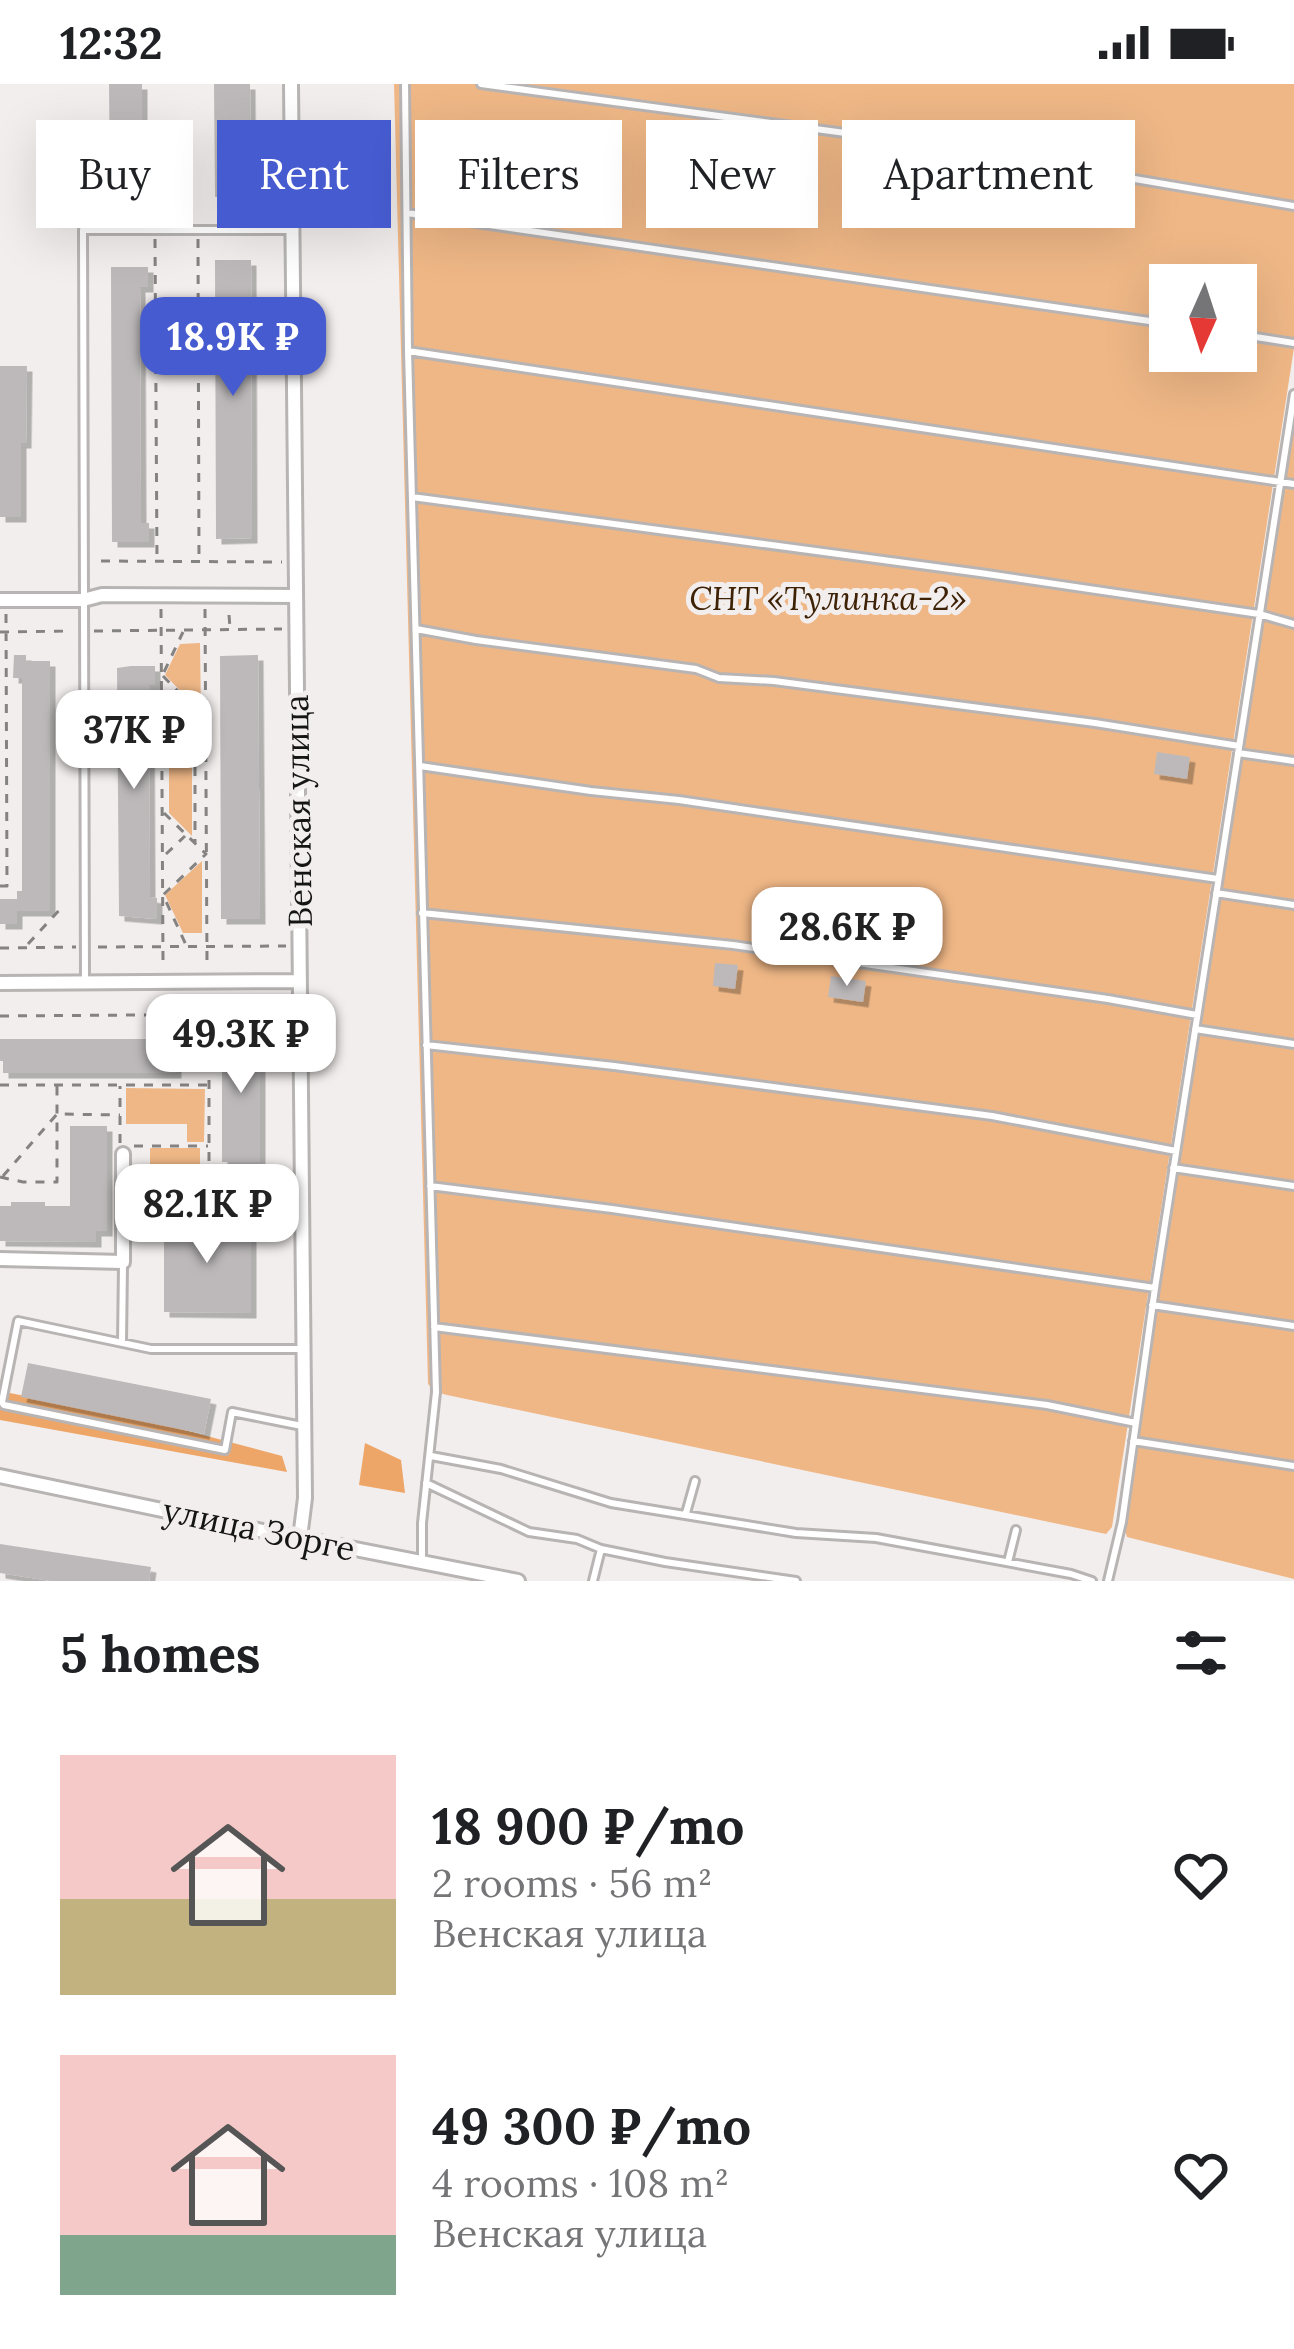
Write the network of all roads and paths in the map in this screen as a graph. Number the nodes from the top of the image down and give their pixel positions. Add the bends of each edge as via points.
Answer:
1 (291, 84) edge
2 (405, 84) edge
3 (481, 84) edge
4 (1294, 206) edge
5 (407, 213) junction
6 (155, 230) junction
7 (198, 230) junction
8 (292, 230) junction
9 (1149, 321) edge
10 (1257, 337) edge
11 (1294, 343) edge
12 (408, 351) junction
13 (1294, 394) edge
14 (1280, 482) junction
15 (1294, 484) edge
16 (412, 496) junction
17 (101, 561) dead end
18 (157, 561) junction
19 (199, 561) junction
20 (296, 562) junction
21 (161, 595) junction
22 (205, 595) junction
23 (296, 596) junction
24 (3, 600) edge
25 (82, 600) junction
26 (1259, 614) junction
27 (230, 615) dead end
28 (1294, 624) edge
29 (296, 629) junction
30 (416, 629) junction
31 (161, 630) junction
32 (184, 630) junction
33 (205, 630) junction
34 (230, 630) junction
35 (83, 631) junction
36 (3, 632) edge
37 (6, 646) junction
38 (0, 653) edge
39 (162, 675) junction
40 (3, 680) edge
41 (162, 713) junction
42 (206, 719) junction
43 (194, 729) junction
44 (185, 738) junction
45 (3, 744) edge
46 (1238, 749) junction
47 (162, 759) junction
48 (1294, 761) edge
49 (418, 766) junction
50 (163, 812) junction
51 (3, 814) edge
52 (187, 835) junction
53 (195, 843) junction
54 (7, 846) junction
55 (0, 853) edge
56 (206, 854) junction
57 (163, 857) junction
58 (1218, 879) junction
59 (0, 886) edge
60 (1216, 893) junction
61 (163, 895) junction
62 (1294, 905) edge
63 (63, 906) dead end
64 (422, 913) junction
65 (207, 946) junction
66 (299, 946) junction
67 (85, 947) junction
68 (163, 947) junction
69 (187, 947) junction
70 (0, 948) edge
71 (25, 948) junction
72 (163, 962) dead end
73 (207, 962) dead end
74 (300, 981) junction
75 (85, 982) junction
76 (0, 983) edge
77 (135, 1003) dead end
78 (215, 1003) dead end
79 (35, 1004) dead end
80 (89, 1004) dead end
81 (300, 1013) junction
82 (212, 1014) junction
83 (89, 1015) junction
84 (135, 1015) junction
85 (1197, 1015) junction
86 (0, 1016) edge
87 (35, 1016) junction
88 (1195, 1029) junction
89 (1294, 1044) edge
90 (426, 1045) junction
91 (58, 1084) junction
92 (120, 1084) junction
93 (0, 1085) edge
94 (209, 1085) junction
95 (57, 1114) junction
96 (120, 1115) junction
97 (209, 1146) junction
98 (122, 1150) junction
99 (1176, 1150) junction
100 (1173, 1168) junction
101 (1, 1177) edge
102 (430, 1186) junction
103 (1294, 1186) edge
104 (123, 1192) junction
105 (209, 1192) junction
106 (302, 1192) junction
107 (251, 1226) dead end
108 (302, 1226) junction
109 (0, 1259) edge
110 (123, 1262) junction
111 (1155, 1288) junction
112 (1152, 1305) junction
113 (1294, 1326) edge
114 (434, 1327) junction
115 (122, 1342) junction
116 (303, 1348) junction
117 (1136, 1423) junction
118 (304, 1426) junction
119 (1133, 1441) junction
120 (429, 1456) junction
121 (1294, 1466) edge
122 (0, 1476) edge
123 (695, 1480) dead end
124 (426, 1483) junction
125 (686, 1513) junction
126 (1016, 1530) dead end
127 (300, 1538) junction
128 (601, 1549) junction
129 (422, 1562) junction
130 (1008, 1562) junction
131 (518, 1581) edge
132 (593, 1581) edge
133 (796, 1581) edge
134 (1092, 1581) edge
135 (1108, 1581) edge

1 - 8 street, Венская улица
2 - 5 lane
3 - 4 lane
5 - 9 lane
5 - 12 lane
6 - 7 lane
6 - 18 path
6 - 25 lane via 83,230
7 - 8 lane
7 - 19 path
8 - 20 street, Венская улица
10 - 11 lane
12 - 14 lane
12 - 16 lane
13 - 14 lane
14 - 15 lane
14 - 26 lane
16 - 26 lane
16 - 30 lane
17 - 18 path
18 - 19 path
19 - 20 path
20 - 23 street, Венская улица
21 - 22 street
21 - 25 street
21 - 31 path
22 - 23 street
22 - 33 path
23 - 29 street, Венская улица
24 - 25 street
24 - 36 path
25 - 35 lane
26 - 28 lane
26 - 46 lane
27 - 34 path
29 - 34 path
29 - 66 street, Венская улица
30 - 46 lane
30 - 49 lane
31 - 32 path
31 - 35 path
31 - 39 path
32 - 33 path
32 - 39 path
33 - 34 path
33 - 42 path
35 - 36 path
35 - 67 lane
36 - 37 path
37 - 38 path
37 - 40 path
39 - 41 path
39 - 42 path
40 - 45 path
41 - 44 path
41 - 47 path
42 - 43 path
42 - 56 path
43 - 44 path
43 - 53 path
44 - 47 path
45 - 51 path
46 - 48 lane
46 - 58 lane
47 - 50 path
49 - 58 lane
49 - 64 lane
50 - 52 path
50 - 57 path
51 - 54 path
52 - 53 path
52 - 57 path
53 - 56 path
54 - 55 path
54 - 59 path via 7,886
56 - 61 path
56 - 65 path
57 - 61 path
58 - 60 lane
60 - 62 lane
60 - 85 lane
61 - 68 path
61 - 69 path
63 - 71 path
64 - 85 lane via 733,945
64 - 90 lane
65 - 66 path
65 - 69 path
65 - 73 path
66 - 74 street, Венская улица
67 - 68 path
67 - 71 path
67 - 75 lane
68 - 69 path
68 - 72 path
70 - 71 path
74 - 75 street
74 - 81 street, Венская улица
75 - 76 street
77 - 84 path
78 - 82 path
79 - 87 path
80 - 83 path
81 - 82 path
81 - 106 street, Венская улица
82 - 84 path
82 - 94 path
83 - 84 path
83 - 87 path
85 - 88 lane
86 - 87 path
88 - 89 lane
88 - 99 lane
90 - 99 lane via 992,1115
90 - 102 lane
91 - 92 path
91 - 93 path
91 - 95 path
92 - 94 path
92 - 96 path
94 - 97 path
95 - 96 path
95 - 101 path
95 - 101 path via 57,1182
96 - 98 path
97 - 98 path
97 - 105 path
98 - 104 street
99 - 100 lane
100 - 103 lane
100 - 111 lane
102 - 111 lane
102 - 114 lane
104 - 105 street
104 - 110 street
105 - 106 street
106 - 108 street, Венская улица
107 - 108 lane
108 - 116 street, Венская улица
109 - 110 street
110 - 115 lane
111 - 112 lane
112 - 113 lane
112 - 117 lane
114 - 117 lane
114 - 120 lane
115 - 116 lane
115 - 118 lane via 18,1322 2,1404 225,1450 232,1412
116 - 118 street, Венская улица
117 - 119 lane
118 - 127 street, Венская улица
119 - 121 lane
119 - 135 lane
120 - 124 lane
120 - 125 lane via 611,1503
122 - 127 street, улица Зорге
123 - 125 lane
124 - 128 lane via 529,1532
124 - 129 lane
125 - 130 lane
126 - 130 lane
127 - 129 street, улица Зорге
128 - 132 lane
128 - 133 lane
129 - 131 street, улица Зорге
130 - 134 lane

